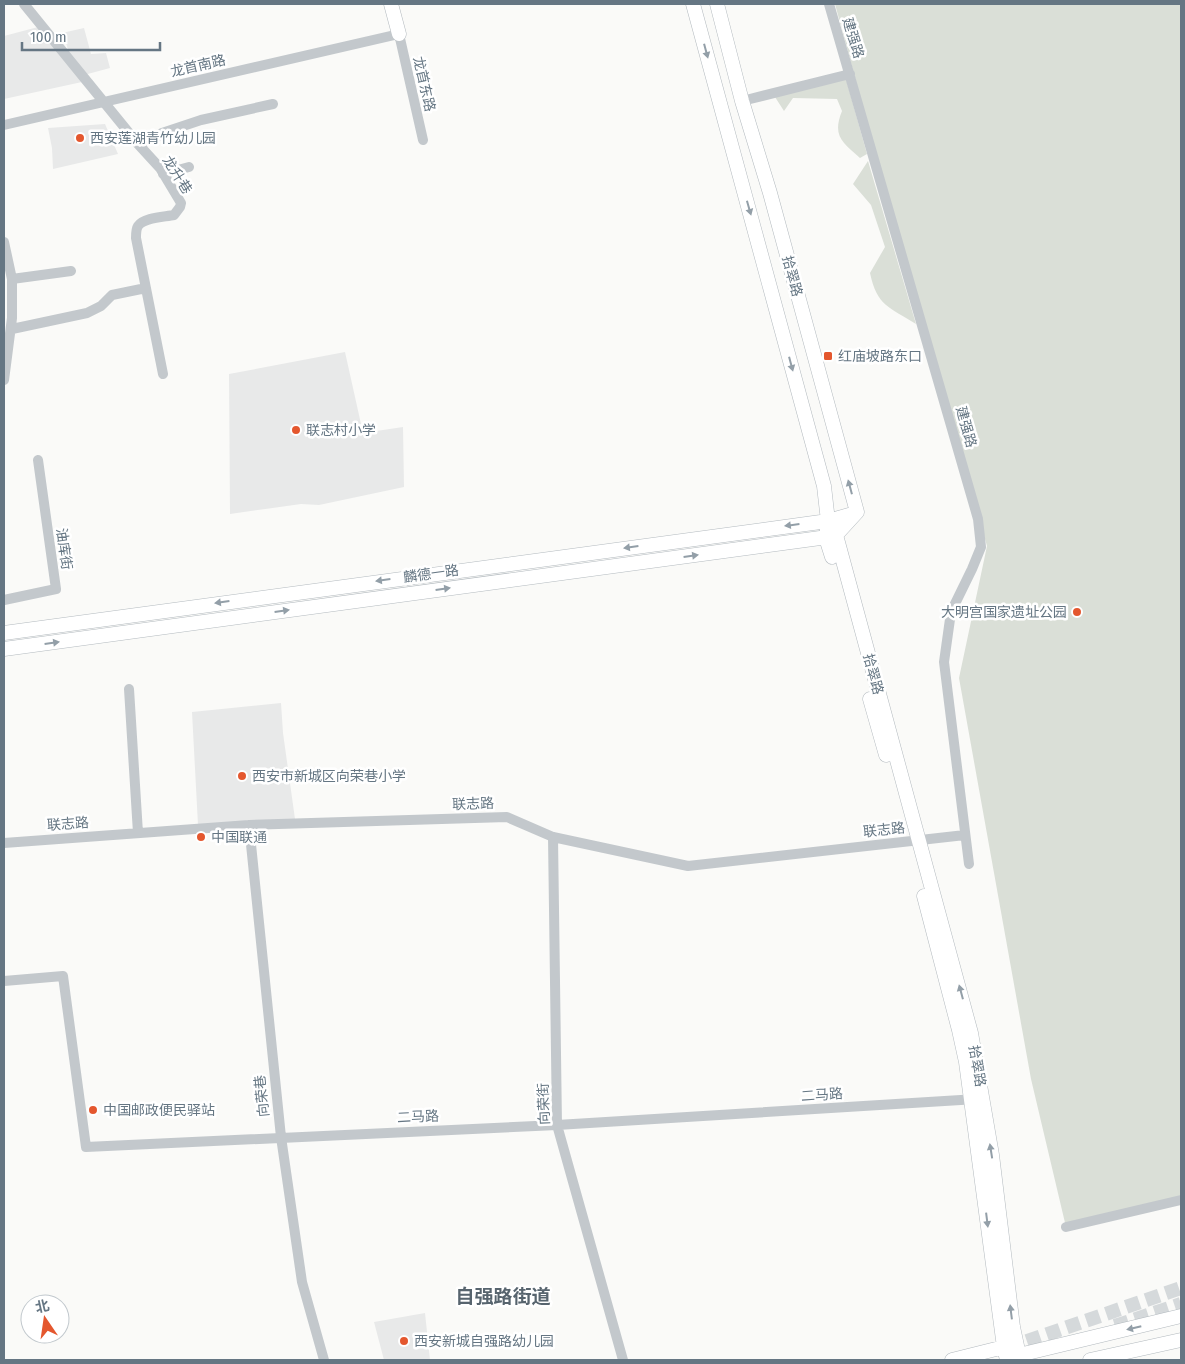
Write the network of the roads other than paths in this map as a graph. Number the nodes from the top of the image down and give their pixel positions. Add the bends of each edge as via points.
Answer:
1 (29, 4) edge
2 (392, 4) edge
3 (694, 4) edge
4 (717, 4) edge
5 (829, 4) edge
6 (399, 34) junction
7 (850, 74) junction
8 (742, 101) junction
9 (104, 102) junction
10 (273, 104) dead end
11 (4, 125) edge
12 (423, 140) dead end
13 (138, 144) junction
14 (189, 167) dead end
15 (163, 174) junction
16 (4, 242) edge
17 (71, 271) dead end
18 (12, 279) junction
19 (146, 288) junction
20 (12, 329) junction
21 (163, 374) dead end
22 (4, 380) edge
23 (38, 460) dead end
24 (857, 512) junction
25 (828, 521) junction
26 (831, 536) junction
27 (4, 600) edge
28 (4, 633) edge
29 (4, 649) edge
30 (129, 689) dead end
31 (248, 825) junction
32 (138, 833) junction
33 (965, 835) junction
34 (553, 838) junction
35 (914, 841) junction
36 (4, 843) edge
37 (969, 864) dead end
38 (4, 981) edge
39 (977, 1099) junction
40 (557, 1125) junction
41 (280, 1137) junction
42 (1181, 1200) edge
43 (1066, 1227) dead end
44 (1181, 1316) edge
45 (1181, 1340) edge
46 (1013, 1356) edge
47 (324, 1360) edge
48 (624, 1360) edge
49 (952, 1360) edge
50 (1090, 1360) edge

1 - 9 street, 龙升巷
2 - 6 main road
3 -> 25 main road, 拾翠路 via 824,486
4 - 8 main road, 拾翠路
5 - 7 street, 建强路
6 - 9 street, 龙首南路
6 - 12 street, 龙首东路
7 - 8 street
7 - 33 street, 建强路 via 978,519 981,547 951,612 944,662
24 -> 8 main road, 拾翠路
9 - 11 street, 龙首南路
9 - 13 street, 龙升巷
10 - 13 street via 202,120
13 - 15 street, 龙升巷
14 - 15 street
15 - 19 street, 龙升巷 via 181,203 174,215 146,221 137,228
16 - 18 street
17 - 18 street
18 - 20 street
19 - 20 street via 112,295 87,313
19 - 21 street, 龙升巷
20 - 22 street
23 - 27 street, 油库街 via 56,589
24 - 25 main road, 麟德一路
24 - 26 main road
25 - 26 main road, 拾翠路
25 -> 28 main road, 麟德一路
29 -> 26 main road, 麟德一路
26 - 35 main road, 拾翠路 via 879,735
30 - 32 street
31 - 32 street, 联志路
31 - 34 street, 联志路 via 507,817
31 - 41 street, 向荣巷
32 - 36 street, 联志路
33 - 35 street, 联志路
33 - 37 street, 建强路
34 - 35 street, 联志路 via 688,866
34 - 40 street, 向荣街
35 - 39 main road, 拾翠路
38 - 41 street, 二马路 via 63,976 86,1147
39 - 40 street, 二马路
39 - 46 main road, 拾翠路
40 - 41 street, 二马路
40 - 48 street, 向荣街
41 - 47 street, 向荣巷 via 302,1282
42 - 43 street
44 -> 46 main road
45 - 50 main road
46 - 49 main road

